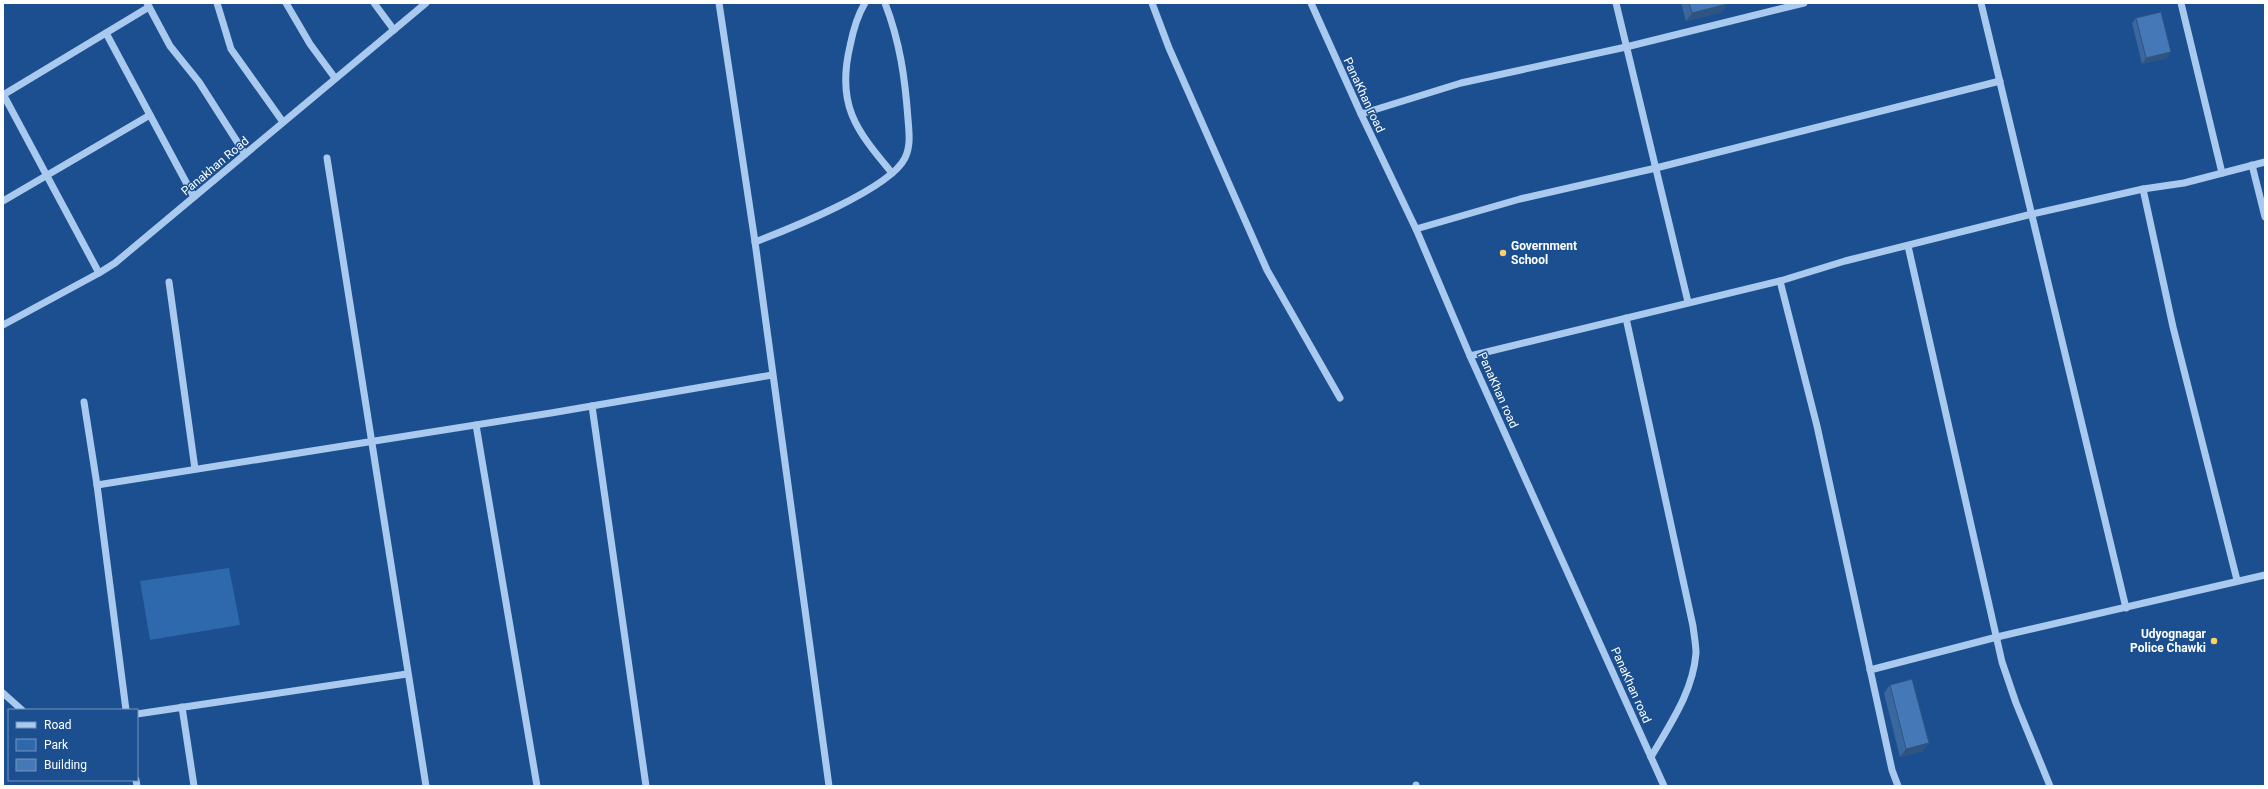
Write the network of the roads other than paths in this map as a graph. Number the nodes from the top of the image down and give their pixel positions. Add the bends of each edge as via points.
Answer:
1 (217, 3) edge
2 (286, 3) edge
3 (374, 3) edge
4 (426, 3) edge
5 (719, 3) edge
6 (865, 3) edge
7 (885, 3) edge
8 (1152, 3) edge
9 (1311, 3) edge
10 (1616, 3) edge
11 (1804, 3) edge
12 (1981, 3) edge
13 (2181, 3) edge
14 (148, 5) edge
15 (394, 30) junction
16 (106, 33) junction
17 (1626, 47) junction
18 (335, 78) junction
19 (2000, 81) junction
20 (3, 94) edge
21 (1360, 114) junction
22 (150, 115) junction
23 (283, 122) junction
24 (245, 154) junction
25 (327, 158) dead end
26 (2265, 162) edge
27 (2252, 165) junction
28 (1656, 168) junction
29 (892, 173) junction
30 (2222, 174) junction
31 (48, 176) junction
32 (2143, 189) junction
33 (194, 198) junction
34 (3, 201) edge
35 (2032, 214) junction
36 (2265, 217) edge
37 (1416, 229) junction
38 (755, 242) junction
39 (1908, 246) junction
40 (100, 273) junction
41 (1780, 281) junction
42 (169, 282) dead end
43 (1688, 302) junction
44 (1626, 318) junction
45 (3, 325) edge
46 (1470, 356) junction
47 (772, 375) junction
48 (1340, 398) dead end
49 (84, 402) dead end
50 (592, 406) junction
51 (476, 425) junction
52 (372, 442) junction
53 (195, 469) junction
54 (97, 485) junction
55 (2265, 575) edge
56 (2237, 580) junction
57 (2126, 608) junction
58 (1997, 637) junction
59 (1870, 670) junction
60 (407, 674) junction
61 (3, 694) edge
62 (182, 707) junction
63 (21, 709) edge
64 (126, 709) edge
65 (138, 714) edge
66 (1651, 757) junction
67 (194, 786) edge
68 (426, 786) edge
69 (537, 786) edge
70 (646, 786) edge
71 (829, 786) edge
72 (1664, 786) edge
73 (1898, 786) edge
74 (2050, 786) edge

1 - 23 street via 231,49
2 - 18 street via 310,44
3 - 15 street
4 - 15 street, Panakhan Road
5 - 38 street
6 - 29 street via 857,20 848,55 847,98 851,114 864,141
7 - 29 street via 895,28 904,68 909,142 905,159
8 - 48 street via 1169,48 1266,270
9 - 21 street, PanaKhan road
10 - 17 street
11 - 17 street
12 - 19 street
13 - 30 street
14 - 16 street
14 - 24 street via 170,46 199,82
15 - 18 street, Panakhan Road
16 - 20 street
16 - 22 street
17 - 21 street via 1461,83
17 - 28 street
18 - 23 street, Panakhan Road
19 - 28 street
19 - 35 street
20 - 31 street
21 - 37 street, PanaKhan road
22 - 31 street
22 - 33 street
23 - 24 street, Panakhan Road
24 - 33 street, Panakhan Road
25 - 52 street
26 - 27 street
27 - 30 street
27 - 36 street
28 - 37 street via 1520,199
28 - 43 street
29 - 38 street via 808,222
30 - 32 street
31 - 34 street
31 - 40 street
32 - 35 street
32 - 56 street via 2173,327
33 - 40 street, Panakhan Road
35 - 39 street
35 - 57 street
37 - 46 street, PanaKhan road
38 - 47 street
39 - 41 street
39 - 58 street
40 - 45 street, Panakhan Road
41 - 43 street
41 - 59 street via 1816,426
42 - 53 street
43 - 44 street
44 - 46 street
44 - 66 street via 1693,626 1696,652 1691,682 1683,702
46 - 66 street, PanaKhan road
47 - 50 street
47 - 71 street
49 - 54 street
50 - 51 street
50 - 70 street
51 - 52 street
51 - 69 street
52 - 53 street
52 - 60 street
53 - 54 street
54 - 64 street
55 - 56 street
56 - 57 street
57 - 58 street
58 - 59 street
58 - 74 street via 2016,703
59 - 73 street via 1892,770
60 - 62 street
60 - 68 street
61 - 63 street
62 - 65 street
62 - 67 street
66 - 72 street, PanaKhan road

